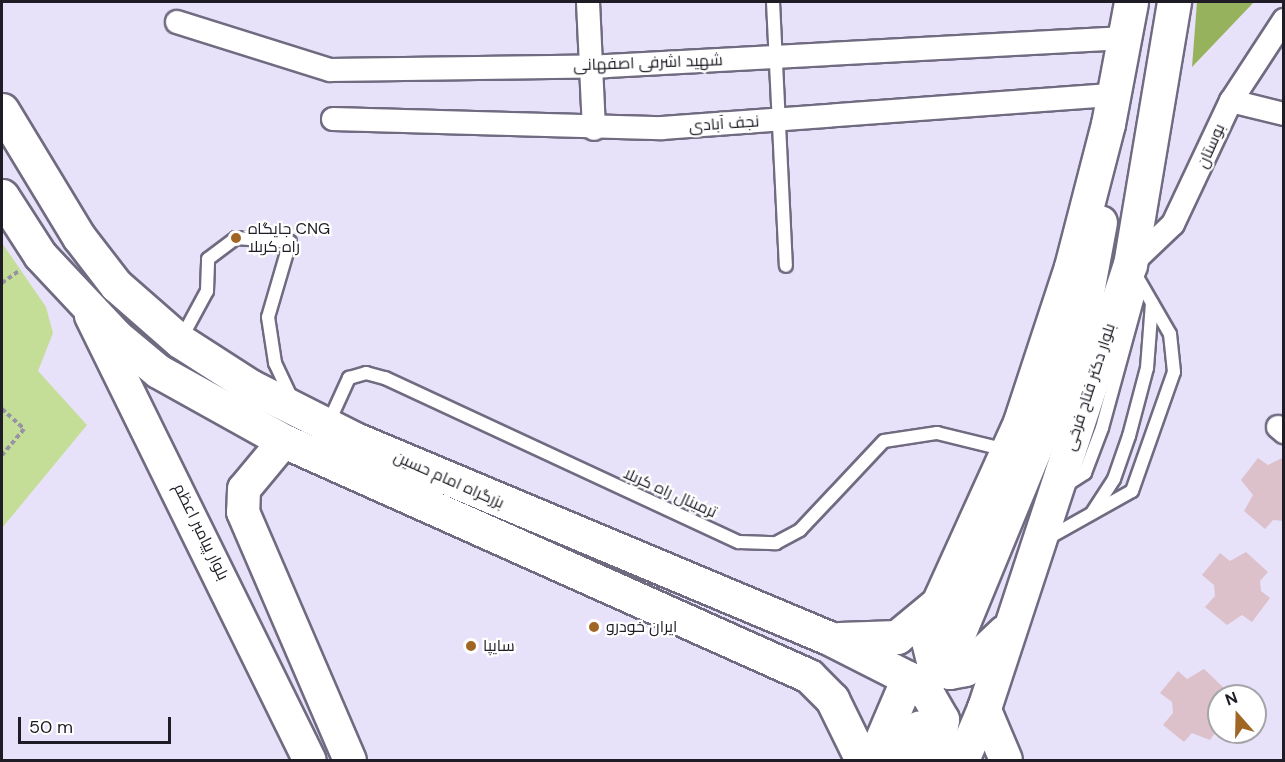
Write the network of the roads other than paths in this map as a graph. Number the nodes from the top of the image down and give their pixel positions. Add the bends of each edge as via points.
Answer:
1 (588, 2) edge
2 (773, 2) edge
3 (1131, 2) edge
4 (1174, 2) edge
5 (1284, 20) edge
6 (177, 22) dead end
7 (1125, 38) junction
8 (775, 57) junction
9 (591, 66) junction
10 (1231, 101) junction
11 (2, 110) edge
12 (1111, 110) junction
13 (1284, 114) edge
14 (333, 119) dead end
15 (779, 119) junction
16 (594, 129) junction
17 (2, 196) edge
18 (786, 266) dead end
19 (1135, 275) junction
20 (1152, 303) junction
21 (87, 308) junction
22 (180, 341) junction
23 (298, 410) junction
24 (328, 425) junction
25 (284, 441) junction
26 (1008, 450) junction
27 (1092, 514) junction
28 (1033, 556) junction
29 (676, 576) junction
30 (938, 603) junction
31 (662, 607) junction
32 (1008, 628) junction
33 (829, 638) junction
34 (953, 647) dead end
35 (908, 678) junction
36 (984, 708) junction
37 (920, 728) dead end
38 (309, 760) edge
39 (350, 760) edge
40 (862, 760) edge
41 (873, 760) edge
42 (906, 760) edge
43 (936, 760) edge
44 (962, 760) edge
45 (1006, 760) edge

1 - 9 street
2 - 8 lane
3 - 7 main road
4 - 19 main road, بلوار دکتر فتاح فرخی
5 - 10 street, بوستان
6 - 9 street, شهید اشرفی اصفهانی via 330,70
7 - 8 street, شهید اشرفی اصفهانی
7 - 12 main road
8 - 9 street, شهید اشرفی اصفهانی
8 - 15 lane
9 - 16 street
10 - 13 street
10 - 19 street, بوستان via 1173,224
11 - 22 main road, بزرگراه امام حسین via 30,162 116,285
12 - 15 street, نجف آبادی
12 - 26 main road via 1071,267
12 - 34 main road via 1096,262 1077,346
14 - 16 street, نجف آبادی
15 - 16 street, نجف آبادی
15 - 18 lane
17 - 21 main road, بزرگراه امام حسین via 40,255
19 - 20 lane
19 - 28 main road, بلوار دکتر فتاح فرخی
20 - 27 lane via 1147,368 1129,436 1114,478
20 - 27 lane via 1170,334 1174,372 1132,491
21 - 25 main road, بزرگراه امام حسین via 158,371
21 - 38 main road, بلوار پیامبر اعظم
22 - 23 main road, بزرگراه امام حسین
22 - 23 lane via 207,291 208,259 236,238 290,242 268,317 275,363
23 - 24 main road, بزرگراه امام حسین
24 - 26 lane, ترمینال راه کربلا via 349,378 366,373 385,378 660,508 749,542 776,543 800,530 884,441 937,433
24 - 29 main road, بزرگراه امام حسین
25 - 31 main road, بزرگراه امام حسین
25 - 39 main road via 244,489 243,512
26 - 30 main road
27 - 28 lane via 1056,530
28 - 32 main road, بلوار دکتر فتاح فرخی
29 - 31 main road
29 - 33 main road, بزرگراه امام حسین
30 - 32 main road via 928,641 933,662 949,672 983,658
30 - 33 main road via 897,638 872,642
31 - 40 main road, بزرگراه امام حسین via 809,676 832,699
32 - 36 main road, بلوار دکتر فتاح فرخی
33 - 35 main road, بزرگراه امام حسین
35 - 41 main road
35 - 43 main road, بزرگراه امام حسین via 928,695 942,719
36 - 44 main road, بلوار دکتر فتاح فرخی
36 - 45 main road
37 - 42 main road

